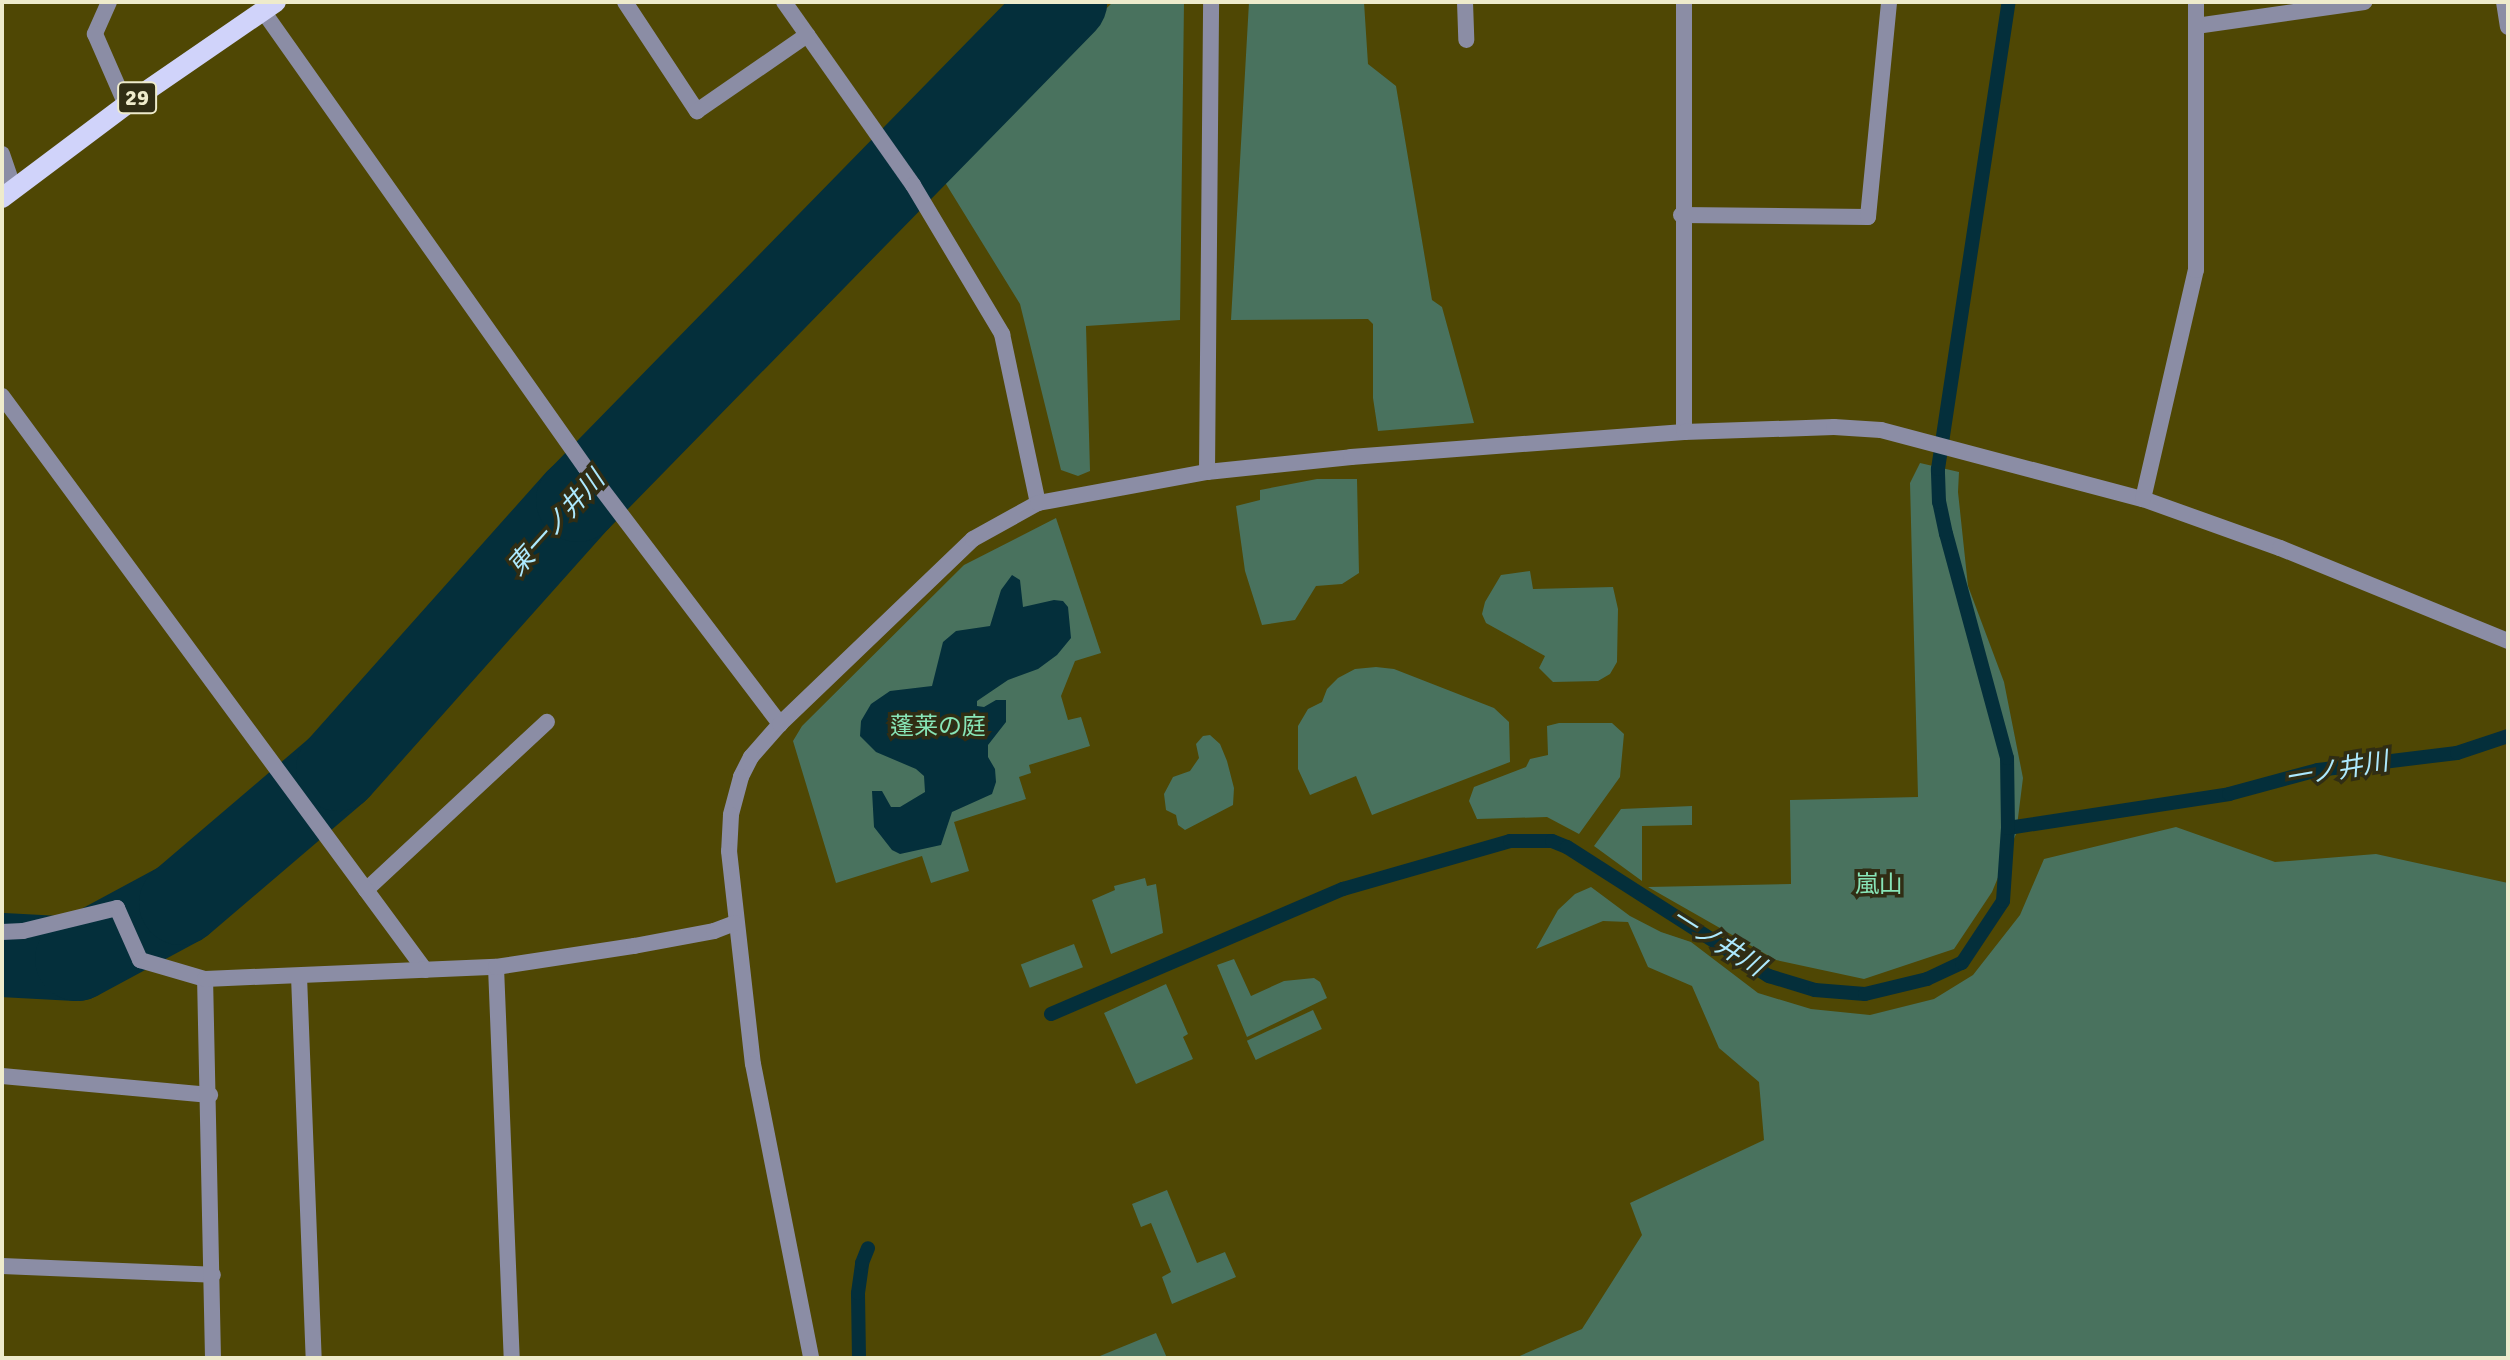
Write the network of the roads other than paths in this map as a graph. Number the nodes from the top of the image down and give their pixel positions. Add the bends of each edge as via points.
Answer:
1 (109, 2) edge
2 (625, 2) edge
3 (784, 2) edge
4 (1211, 2) edge
5 (1465, 2) edge
6 (1684, 2) edge
7 (1889, 2) edge
8 (2196, 2) edge
9 (2364, 2) edge
10 (2504, 2) edge
11 (270, 7) edge
12 (2196, 26) junction
13 (2508, 27) edge
14 (807, 35) junction
15 (1466, 40) dead end
16 (126, 105) junction
17 (2, 154) edge
18 (8, 194) edge
19 (1681, 215) junction
20 (2, 396) edge
21 (1684, 432) junction
22 (1207, 472) junction
23 (2143, 499) junction
24 (1038, 503) junction
25 (2508, 641) edge
26 (547, 722) dead end
27 (780, 724) junction
28 (366, 890) junction
29 (735, 923) junction
30 (2, 932) edge
31 (496, 967) junction
32 (425, 970) junction
33 (299, 976) junction
34 (205, 979) junction
35 (2, 1076) edge
36 (210, 1095) junction
37 (2, 1266) edge
38 (213, 1275) junction
39 (213, 1358) edge
40 (314, 1358) edge
41 (512, 1358) edge
42 (811, 1358) edge

1 - 16 street via 95,34
2 - 14 street via 697,111
3 - 14 street
4 - 22 street
5 - 15 street
6 - 19 street
7 - 19 street via 1868,217
8 - 12 street
9 - 12 street
10 - 13 street
11 - 16 main road, 29
11 - 27 street via 585,467
12 - 23 street via 2196,270
14 - 24 street via 913,185 1002,334
16 - 18 main road, 29
17 - 18 street
19 - 21 street
20 - 28 street
21 - 22 street
21 - 23 street via 1881,430
22 - 24 street
23 - 25 street via 2280,548
24 - 27 street via 973,539
26 - 28 street
27 - 29 street via 751,757 736,795 729,851
28 - 32 street
29 - 31 street via 634,946
29 - 42 street via 753,1064
30 - 34 street via 117,908 140,960
31 - 32 street
31 - 41 street
32 - 33 street
33 - 34 street
33 - 40 street
34 - 36 street
35 - 36 street
36 - 38 street
37 - 38 street
38 - 39 street

